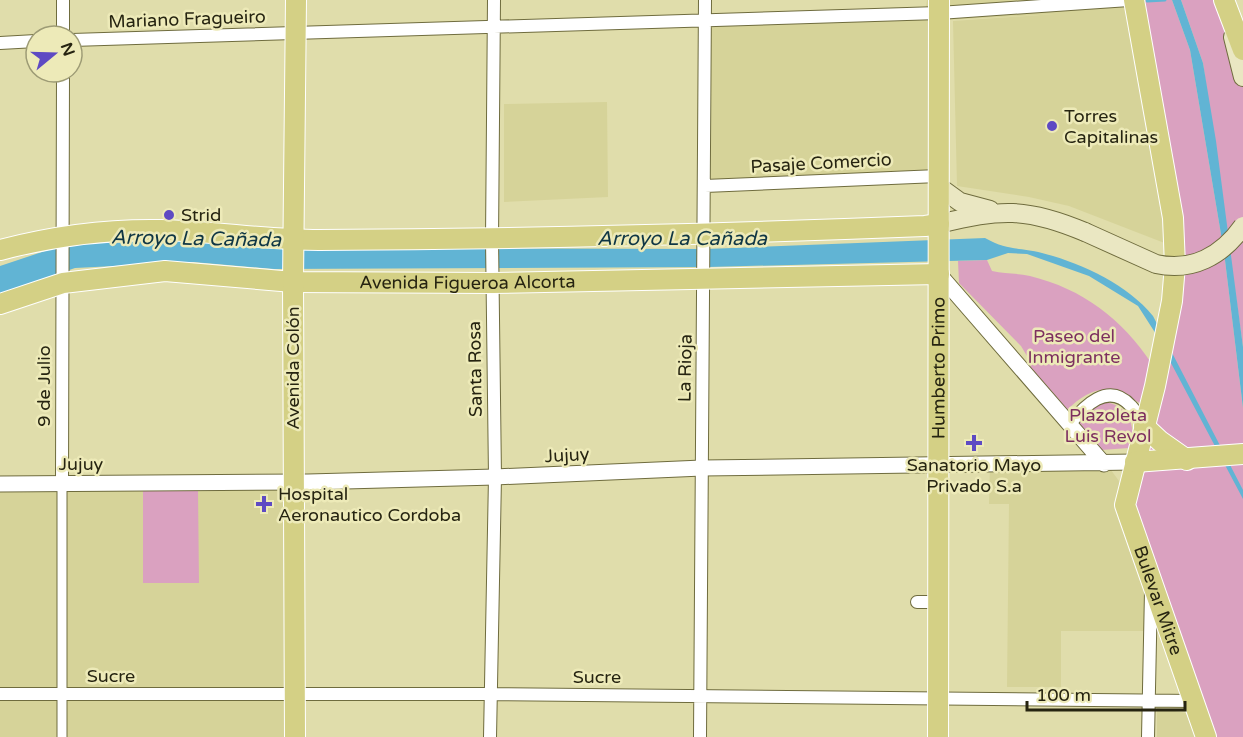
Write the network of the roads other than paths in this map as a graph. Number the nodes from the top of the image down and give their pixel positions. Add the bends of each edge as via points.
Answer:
1 (63, 0) edge
2 (296, 0) edge
3 (494, 0) edge
4 (705, 0) edge
5 (1132, 0) edge
6 (1224, 0) edge
7 (939, 6) edge
8 (705, 20) junction
9 (63, 24) edge
10 (494, 27) junction
11 (296, 33) junction
12 (84, 40) edge
13 (24, 42) edge
14 (0, 43) edge
15 (1243, 50) edge
16 (1243, 77) edge
17 (63, 84) edge
18 (938, 181) junction
19 (705, 186) junction
20 (998, 211) junction
21 (939, 224) junction
22 (1243, 226) edge
23 (63, 235) junction
24 (704, 235) junction
25 (492, 239) junction
26 (294, 240) junction
27 (0, 250) edge
28 (939, 274) junction
29 (705, 277) junction
30 (292, 282) junction
31 (63, 283) junction
32 (492, 283) junction
33 (0, 304) edge
34 (1069, 425) junction
35 (1144, 426) junction
36 (1243, 454) edge
37 (1187, 460) junction
38 (1135, 462) junction
39 (1104, 464) junction
40 (938, 465) junction
41 (702, 468) junction
42 (495, 477) junction
43 (294, 482) junction
44 (0, 484) edge
45 (62, 484) junction
46 (1152, 581) junction
47 (916, 602) dead end
48 (938, 602) junction
49 (0, 694) edge
50 (61, 694) junction
51 (296, 694) junction
52 (490, 694) junction
53 (700, 695) junction
54 (938, 698) junction
55 (1147, 700) junction
56 (1194, 701) junction
57 (62, 737) edge
58 (295, 737) edge
59 (490, 737) edge
60 (700, 737) edge
61 (938, 737) edge
62 (1148, 737) edge
63 (1206, 737) edge

1 - 9 street
2 - 11 main road, Avenida Colón
3 - 10 street, Santa Rosa
4 - 8 street, La Rioja
5 - 7 street, Mariano Fragueiro
5 - 35 main road via 1173,218 1175,265 1172,301
6 - 15 main road
6 - 16 main road
7 - 8 street, Mariano Fragueiro
7 - 18 main road, Humberto Primo
8 - 10 street, Mariano Fragueiro
8 - 19 street, La Rioja
10 - 11 street, Mariano Fragueiro
10 - 25 street, Santa Rosa
11 - 12 street, Mariano Fragueiro
11 - 26 main road, Avenida Colón
13 - 14 street
17 - 23 street, 9 de Julio
18 - 19 street, Pasaje Comercio
18 - 20 main road via 960,202
18 - 21 main road, Humberto Primo
19 - 24 street, La Rioja
20 - 21 main road
20 - 22 main road, bridge via 1041,216 1167,267 1205,261 1229,243
21 - 24 main road
21 - 28 main road, Humberto Primo
23 - 26 main road via 162,230
23 - 27 main road
23 - 31 street, 9 de Julio
24 - 25 main road
24 - 29 street, La Rioja
25 - 26 main road
25 - 32 street, Santa Rosa
26 - 30 main road, Avenida Colón
28 - 29 main road, Avenida Figueroa Alcorta
28 - 34 street
28 - 40 main road, Humberto Primo
29 - 32 main road, Avenida Figueroa Alcorta
29 - 41 street, La Rioja
30 - 31 main road, Avenida Figueroa Alcorta via 165,271
30 - 32 main road, Avenida Figueroa Alcorta
30 - 43 main road, Avenida Colón
31 - 33 main road, Avenida Figueroa Alcorta
31 - 45 street, 9 de Julio
32 - 42 street, Santa Rosa
34 - 35 street via 1089,403 1107,395 1118,396 1130,404
34 - 39 street
35 - 37 main road
35 - 38 main road
36 - 37 main road
37 - 38 main road
38 - 39 street, Jujuy
38 - 46 main road, Bulevar Mitre via 1125,505
39 - 40 street, Jujuy
40 - 41 street, Jujuy
40 - 48 main road, Humberto Primo
41 - 42 street, Jujuy
41 - 53 street, La Rioja via 706,574
42 - 43 street, Jujuy
42 - 52 street, Santa Rosa
43 - 45 street, Jujuy
43 - 51 main road, Avenida Colón
44 - 45 street, Jujuy
45 - 50 street, 9 de Julio
46 - 55 street
46 - 56 main road, Bulevar Mitre
47 - 48 street
48 - 54 main road, Humberto Primo
49 - 50 street, Sucre
50 - 51 street, Sucre
50 - 57 street, 9 de Julio
51 - 52 street, Sucre
51 - 58 main road, Avenida Colón
52 - 53 street, Sucre
52 - 59 street, Santa Rosa
53 - 54 street, Sucre
53 - 60 street, La Rioja
54 - 55 street, Sucre
54 - 61 main road, Humberto Primo
55 - 56 street, Sucre
55 - 62 street
56 - 63 main road, Bulevar Mitre

